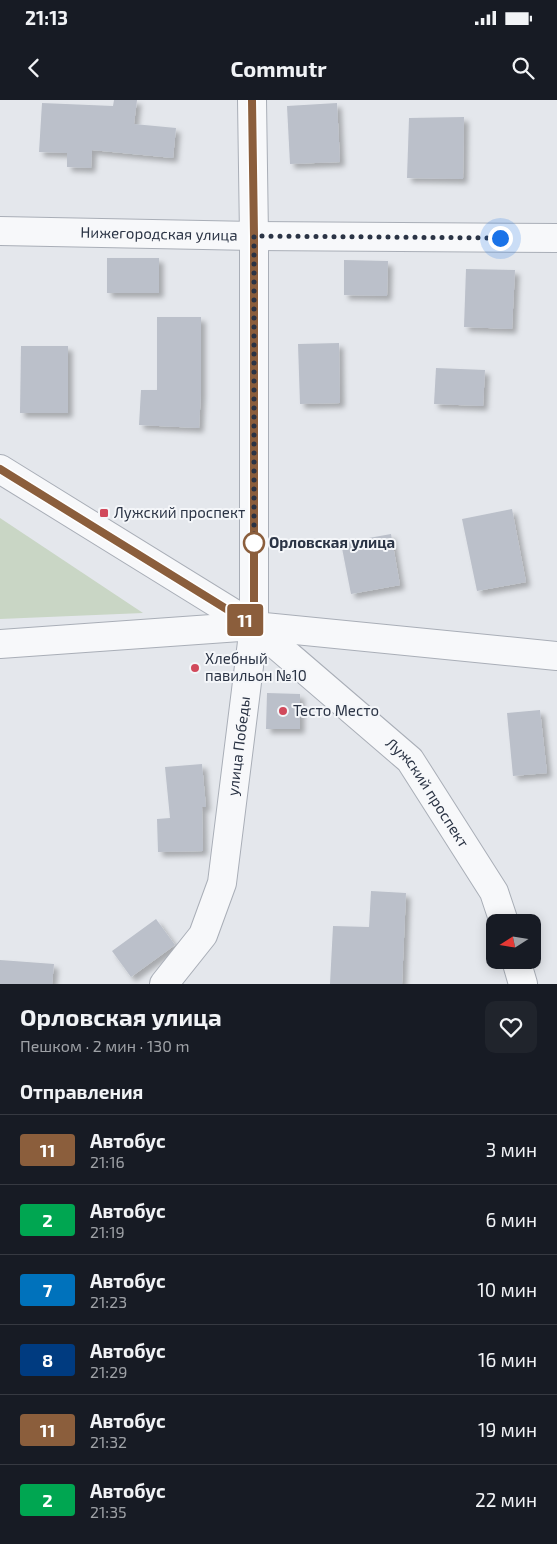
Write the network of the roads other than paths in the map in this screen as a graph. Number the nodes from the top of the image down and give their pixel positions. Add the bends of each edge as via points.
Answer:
1 (252, 100) edge
2 (0, 231) edge
3 (254, 236) junction
4 (557, 238) edge
5 (0, 468) edge
6 (254, 626) junction
7 (0, 644) edge
8 (557, 656) edge
9 (501, 914) edge
10 (519, 969) edge
11 (164, 984) edge
12 (523, 984) edge

1 - 3 street, улица Победы
2 - 3 street, Нижегородская улица
3 - 4 street, Нижегородская улица
3 - 6 street, улица Победы
5 - 6 street, Лужский проспект
6 - 7 street
6 - 8 street
6 - 9 street, Лужский проспект via 410,760 494,892
6 - 11 street, улица Победы via 222,883 203,935
10 - 12 street

